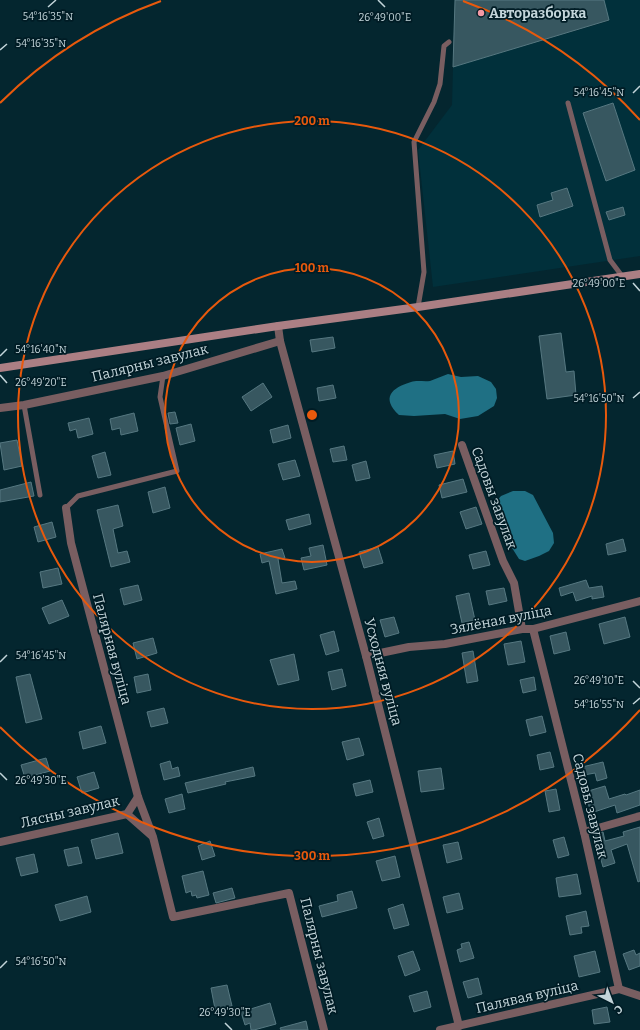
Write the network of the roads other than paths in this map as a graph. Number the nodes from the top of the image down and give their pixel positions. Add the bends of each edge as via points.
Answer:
1 (449, 42) dead end
2 (568, 103) dead end
3 (640, 274) edge
4 (622, 276) junction
5 (418, 307) junction
6 (278, 326) junction
7 (280, 341) junction
8 (0, 368) edge
9 (163, 376) junction
10 (24, 405) junction
11 (0, 408) edge
12 (462, 445) dead end
13 (40, 495) dead end
14 (66, 508) joint
15 (640, 601) edge
16 (522, 629) junction
17 (533, 629) junction
18 (366, 656) junction
19 (138, 797) junction
20 (127, 814) junction
21 (640, 816) edge
22 (584, 832) junction
23 (153, 837) junction
24 (0, 842) edge
25 (619, 989) junction
26 (640, 996) edge
27 (459, 1026) junction
28 (324, 1030) edge
29 (440, 1030) edge

1 - 5 lane via 444,46 440,84 434,102 414,142 424,272
2 - 4 lane via 610,260
3 - 4 street
4 - 5 street
5 - 6 street
6 - 7 street, Усходняя вуліца
6 - 8 street
7 - 9 street, Палярны завулак
7 - 18 street, Усходняя вуліца
9 - 10 street, Палярны завулак
9 - 14 lane via 160,397 177,471 78,496
10 - 11 street, Палярны завулак
10 - 13 lane
12 - 16 street, Садовы завулак via 503,561 514,583
14 - 19 street, Палярная вуліца via 71,543
15 - 17 street, Зялёная вуліца
16 - 17 street, Зялёная вуліца
16 - 18 street, Зялёная вуліца
17 - 22 street, Садовы завулак
18 - 27 street, Усходняя вуліца
19 - 20 street, Лясны завулак
19 - 23 street, Палярны завулак
20 - 23 street
20 - 24 street, Лясны завулак
21 - 22 street
22 - 25 street, Садовы завулак
23 - 28 street, Палярны завулак via 172,917 290,893
25 - 26 street
25 - 27 street, Палявая вуліца
27 - 29 street, Палявая вуліца

